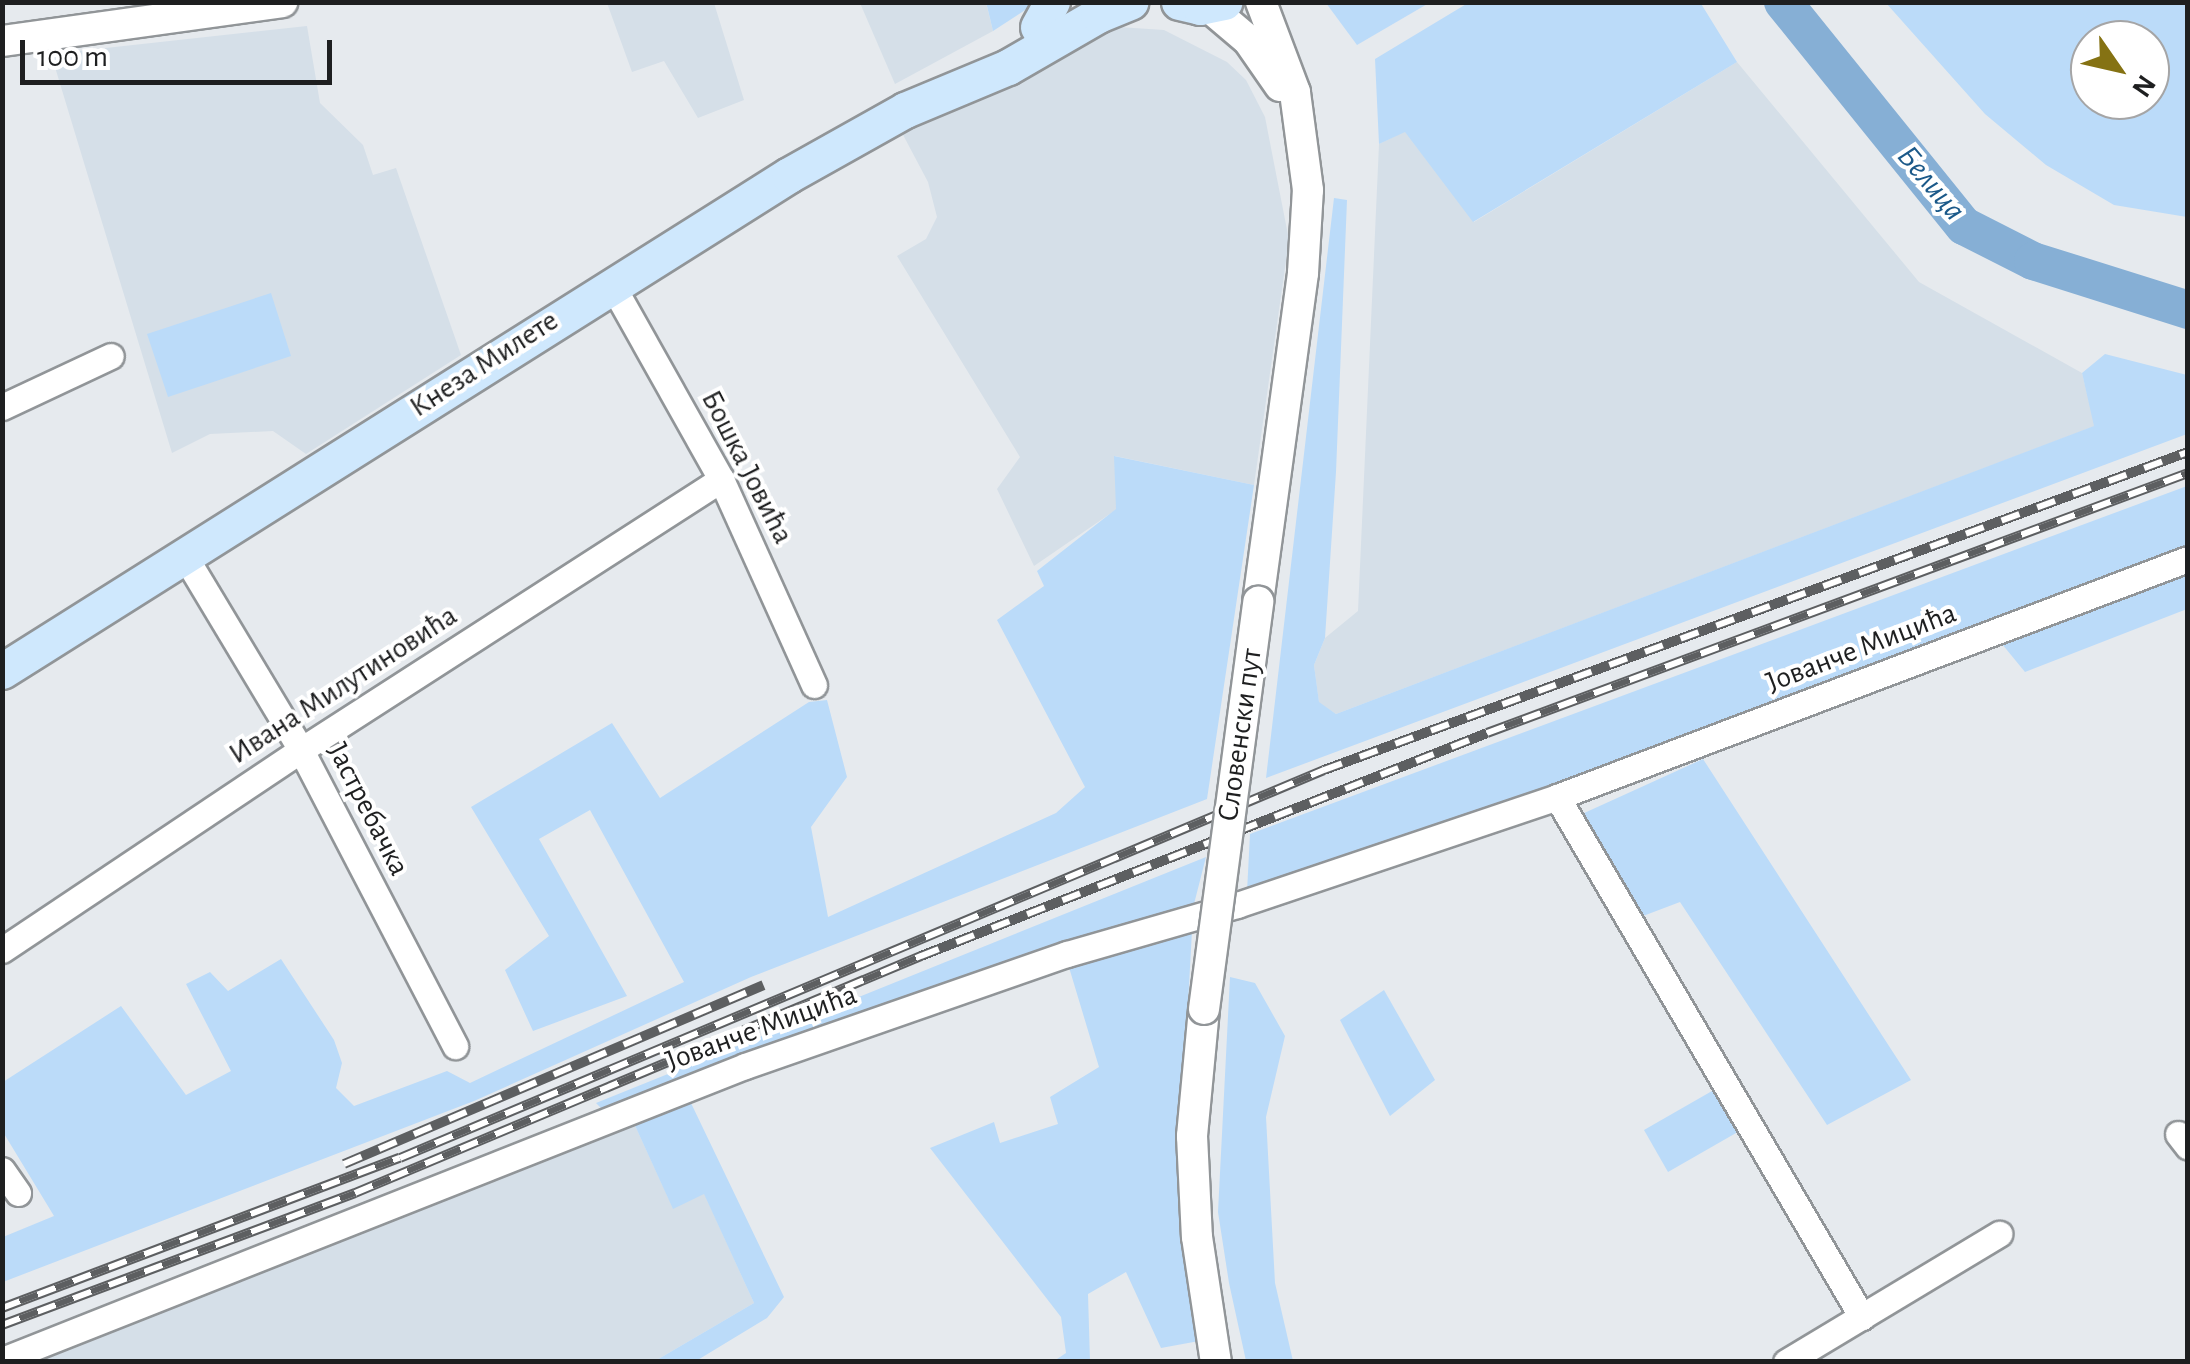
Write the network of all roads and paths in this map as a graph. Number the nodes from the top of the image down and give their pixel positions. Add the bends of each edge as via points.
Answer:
1 (282, 2) edge
2 (1078, 2) edge
3 (1131, 2) edge
4 (1261, 2) edge
5 (1204, 4) edge
6 (1045, 15) edge
7 (2, 41) edge
8 (976, 76) junction
9 (1296, 109) junction
10 (611, 283) junction
11 (112, 356) dead end
12 (2, 407) edge
13 (721, 478) junction
14 (184, 555) junction
15 (2188, 559) edge
16 (2, 671) edge
17 (814, 685) dead end
18 (301, 750) junction
19 (1556, 798) junction
20 (2, 950) edge
21 (455, 1046) dead end
22 (2, 1170) edge
23 (18, 1193) dead end
24 (1999, 1234) dead end
25 (1862, 1317) junction
26 (2, 1360) edge
27 (1216, 1362) edge
28 (1786, 1362) edge

1 - 7 street
2 - 6 main road, Кнеза Милете
3 - 8 main road, Кнеза Милете via 1008,67
4 - 9 street, Словенски пут
5 - 9 street via 1248,40
6 - 8 main road, Кнеза Милете
8 - 10 main road, Кнеза Милете via 789,175
9 - 27 street, Словенски пут, bridge via 1308,230 1192,1136 1197,1236
10 - 13 street, Бошка Јовића
10 - 14 main road, Кнеза Милете
11 - 12 street
13 - 17 street, Бошка Јовића
13 - 18 street, Ивана Милутиновића
14 - 16 main road, Кнеза Милете
14 - 18 street, Јастребачка
15 - 19 street, Јованче Мицића
18 - 20 street, Ивана Милутиновића
18 - 21 street, Јастребачка
19 - 25 street
19 - 26 street, Јованче Мицића via 1067,954 746,1066
22 - 23 street
24 - 25 street
25 - 28 street

